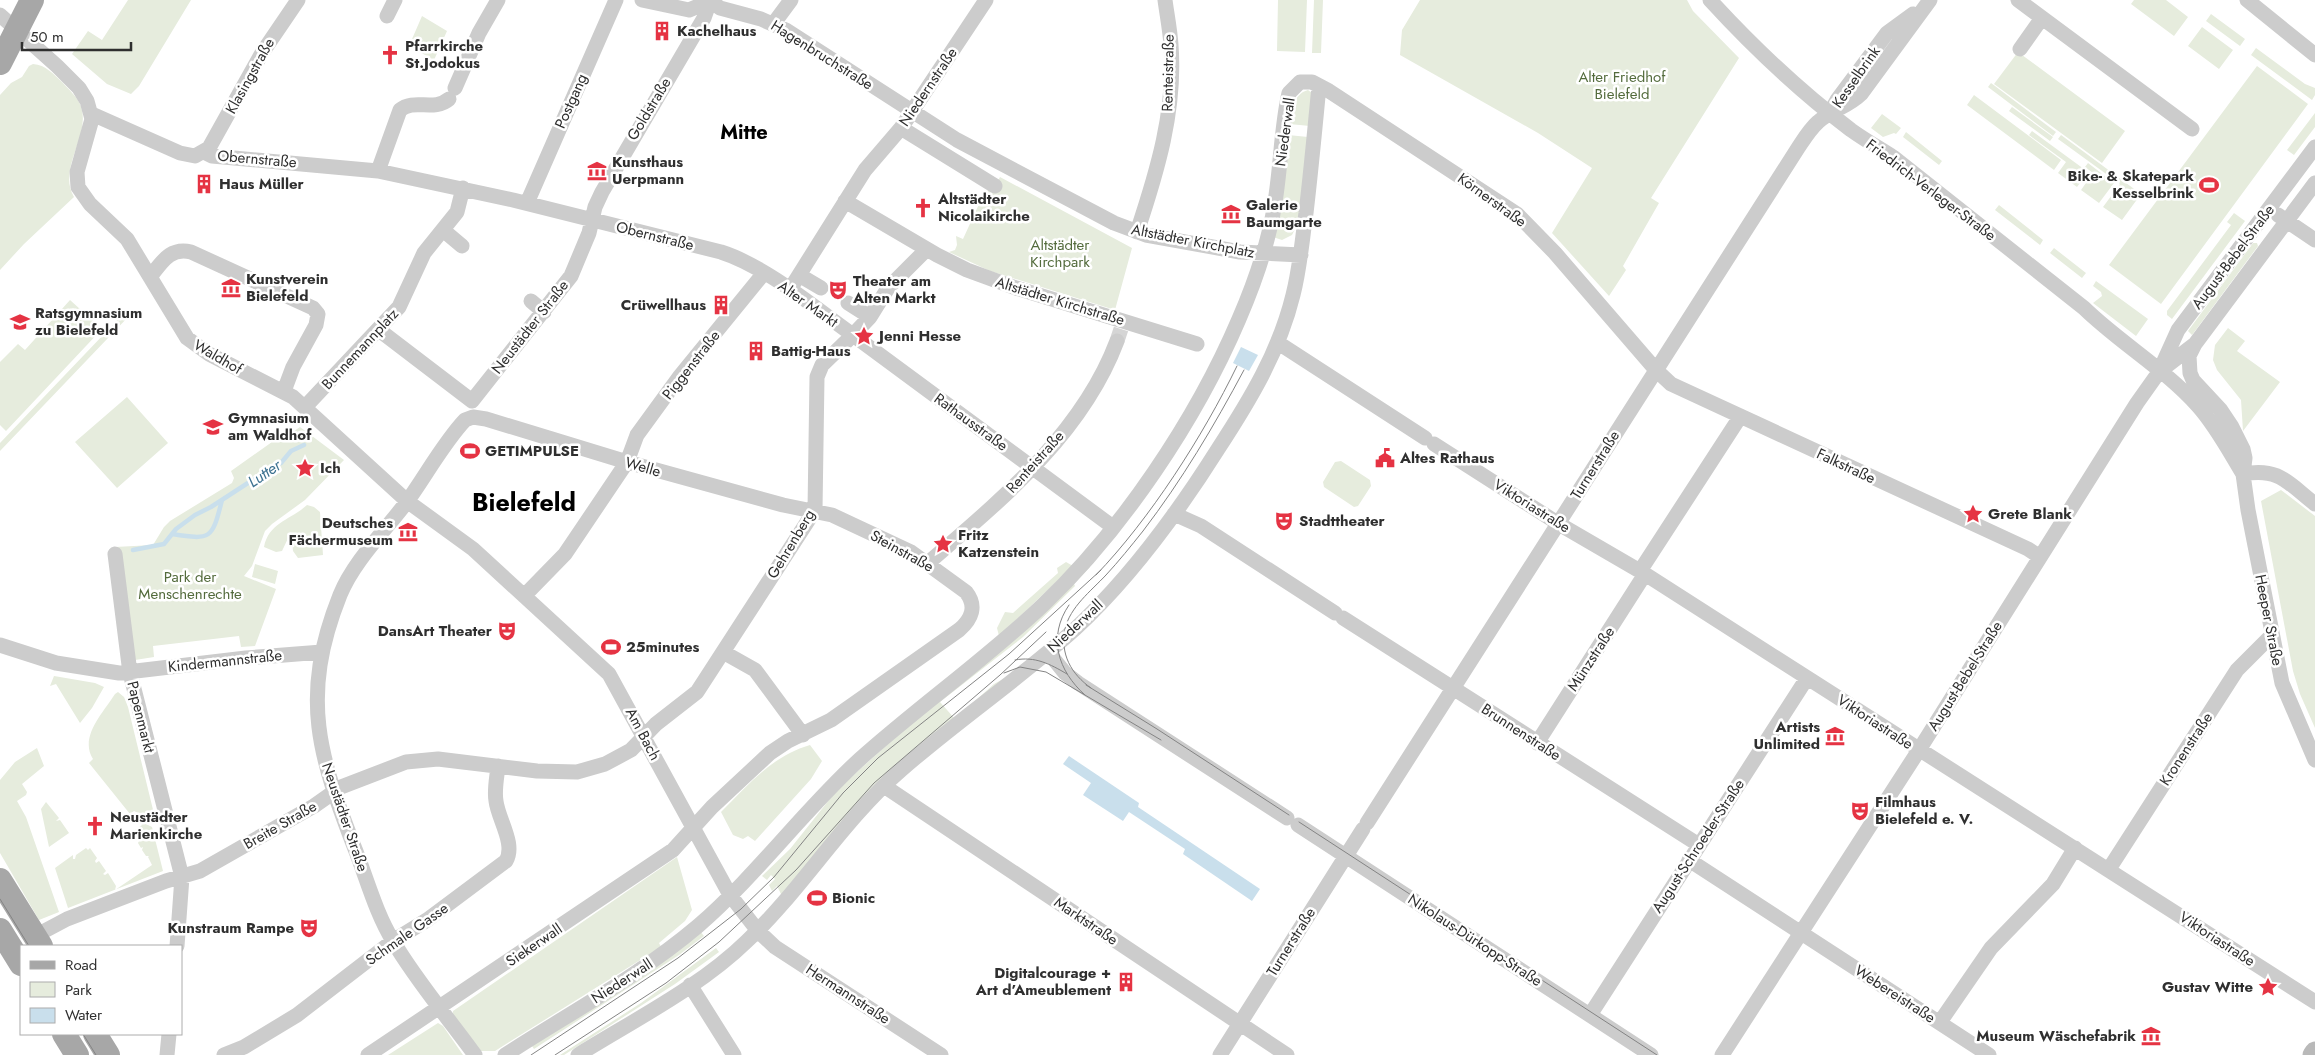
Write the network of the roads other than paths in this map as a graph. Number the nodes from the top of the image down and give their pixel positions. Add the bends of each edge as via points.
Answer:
1 (32, 0) edge
2 (298, 0) edge
3 (395, 0) edge
4 (498, 0) edge
5 (616, 0) edge
6 (642, 0) edge
7 (791, 0) edge
8 (986, 0) edge
9 (1164, 0) edge
10 (1710, 0) edge
11 (2018, 0) edge
12 (2247, 0) edge
13 (710, 1) edge
14 (1928, 3) edge
15 (387, 16) dead end
16 (2042, 18) junction
17 (8, 23) edge
18 (774, 23) junction
19 (2020, 49) dead end
20 (2315, 55) edge
21 (0, 63) edge
22 (1314, 84) junction
23 (912, 112) junction
24 (92, 114) junction
25 (1830, 114) junction
26 (901, 128) junction
27 (2192, 129) dead end
28 (2315, 146) edge
29 (204, 152) junction
30 (378, 171) junction
31 (2315, 183) edge
32 (995, 186) dead end
33 (463, 188) junction
34 (845, 201) junction
35 (516, 205) junction
36 (2269, 208) junction
37 (592, 221) junction
38 (2287, 221) junction
39 (443, 230) junction
40 (1137, 232) junction
41 (2315, 240) edge
42 (462, 246) dead end
43 (927, 249) junction
44 (1262, 255) junction
45 (1301, 255) junction
46 (764, 273) junction
47 (799, 275) junction
48 (150, 276) junction
49 (409, 287) junction
50 (822, 288) dead end
51 (789, 290) junction
52 (423, 293) dead end
53 (531, 301) dead end
54 (848, 303) dead end
55 (544, 312) junction
56 (870, 317) junction
57 (1121, 326) junction
58 (380, 330) junction
59 (853, 335) junction
60 (1198, 344) dead end
61 (2195, 344) junction
62 (1283, 346) dead end
63 (822, 365) joint
64 (1656, 370) junction
65 (2159, 372) junction
66 (284, 391) junction
67 (472, 401) junction
68 (305, 407) junction
69 (473, 417) junction
70 (1740, 417) junction
71 (627, 462) junction
72 (1032, 467) junction
73 (2243, 474) junction
74 (407, 501) junction
75 (2315, 504) edge
76 (815, 510) junction
77 (1174, 514) junction
78 (1559, 524) junction
79 (1113, 527) junction
80 (115, 554) dead end
81 (2040, 557) junction
82 (928, 563) junction
83 (1642, 573) junction
84 (524, 596) junction
85 (2272, 635) junction
86 (0, 645) edge
87 (322, 652) junction
88 (723, 652) junction
89 (1048, 652) junction
90 (130, 673) junction
91 (1808, 678) junction
92 (1452, 689) junction
93 (803, 735) junction
94 (644, 737) junction
95 (1537, 743) junction
96 (1919, 750) junction
97 (2315, 760) edge
98 (498, 766) junction
99 (884, 786) junction
100 (333, 793) junction
101 (694, 828) junction
102 (1699, 846) junction
103 (2075, 848) junction
104 (1345, 856) junction
105 (1689, 860) junction
106 (2109, 869) junction
107 (182, 877) junction
108 (0, 880) edge
109 (730, 895) junction
110 (758, 931) junction
111 (1802, 933) junction
112 (2, 937) edge
113 (38, 941) edge
114 (393, 942) junction
115 (178, 945) edge
116 (20, 963) edge
117 (690, 985) junction
118 (2315, 1002) edge
119 (440, 1008) junction
120 (1590, 1015) junction
121 (1940, 1022) junction
122 (1240, 1023) junction
123 (65, 1035) edge
124 (96, 1035) edge
125 (169, 1035) edge
126 (1646, 1052) edge
127 (77, 1055) edge
128 (108, 1055) edge
129 (167, 1055) edge
130 (224, 1055) edge
131 (368, 1055) edge
132 (475, 1055) edge
133 (505, 1055) edge
134 (578, 1055) edge
135 (734, 1055) edge
136 (941, 1055) edge
137 (1220, 1055) edge
138 (1287, 1055) edge
139 (1722, 1055) edge
140 (1988, 1055) edge

1 - 17 main road
2 - 29 street, Klasingstraße via 273,35 213,142
3 - 15 street
4 - 30 street via 479,33 452,94 441,105 412,105 400,110
5 - 35 street, Postgang
6 - 13 street via 689,10
7 - 18 street
8 - 23 street, Niedernstraße
9 - 40 street, Renteistraße via 1171,45 1169,108 1155,179
10 - 25 street, Friedrich-Verleger-Straße
11 - 16 street
12 - 20 street
13 - 18 street, Hagenbruchstraße via 720,8
13 - 37 street, Goldstraße via 704,18 602,192
14 - 25 street, Kesselbrink via 1861,94
16 - 19 street
16 - 27 street
17 - 21 main road
17 - 24 street via 79,88
18 - 23 street, Hagenbruchstraße
22 - 44 street, Niederwall via 1300,82 1289,93 1275,206
22 - 45 street, Niederwall
22 - 64 street, Körnerstraße via 1517,214
23 - 26 street, Niedernstraße
23 - 40 street, Altstädter Kirchplatz via 1006,167
24 - 29 street, Obernstraße via 180,153 195,156
24 - 48 street, Waldhof via 77,172 78,188 127,239
25 - 64 street, Turnerstraße via 1814,126 1794,154
25 - 65 street, Friedrich-Verleger-Straße via 1893,157 2084,308
26 - 32 street
26 - 34 street, Niedernstraße via 870,173
28 - 36 street, August-Bebel-Straße
29 - 30 street, Obernstraße via 212,156
30 - 33 street, Obernstraße
31 - 38 street, August-Bebel-Straße
33 - 35 street, Obernstraße
33 - 39 street, Bunnemannplatz via 457,212
34 - 43 street, Altstädter Kirchstraße
34 - 47 street, Niedernstraße via 817,256
35 - 37 street, Obernstraße
36 - 38 street
36 - 65 street, August-Bebel-Straße via 2178,330
37 - 46 street, Obernstraße via 720,252
37 - 55 street, Neustädter Straße via 571,276
38 - 41 street
38 - 61 street, August-Bebel-Straße
39 - 42 street
39 - 49 street, Bunnemannplatz via 424,253
40 - 44 street, Altstädter Kirchplatz
43 - 56 street, Alter Markt via 888,288
43 - 57 street, Altstädter Kirchstraße
44 - 45 street
44 - 79 street, Niederwall via 1240,318 1201,395 1150,477
45 - 77 street, Niederwall via 1293,298 1264,375
46 - 51 street, Alter Markt
46 - 71 street, Piggenstraße via 680,376 637,435
47 - 50 street, Alter Markt
47 - 51 street, Niedernstraße
48 - 66 street, Waldhof via 192,344
48 - 66 street via 173,251 182,250 313,308 318,320
49 - 52 street
49 - 58 street, Bunnemannplatz via 399,307
51 - 59 street, Alter Markt via 827,309
53 - 55 street
54 - 56 street, Alter Markt
55 - 67 street, Neustädter Straße
56 - 59 street, Alter Markt
57 - 60 street, Altstädter Kirchstraße
57 - 72 street, Renteistraße via 1097,386 1085,405
58 - 67 street via 447,373
58 - 68 street, Bunnemannplatz
59 - 63 street, Alter Markt
59 - 72 street, Rathausstraße
61 - 65 street, August-Bebel-Straße
61 - 73 street, Heeper Straße via 2189,356 2190,373 2232,427 2245,458
62 - 78 street, Viktoriastraße
63 - 76 street, Gehrenberg via 817,377
64 - 70 street, Falkstraße via 1671,384
64 - 78 street, Turnerstraße
65 - 73 street, Heeper Straße via 2198,406
65 - 81 street, August-Bebel-Straße
66 - 68 street, Waldhof
67 - 69 street
68 - 74 street, Waldhof
69 - 71 street, Welle
69 - 74 street, Neustädter Straße via 463,422
70 - 81 street, Falkstraße
70 - 83 street, Münzstraße
71 - 76 street, Welle via 783,505
71 - 84 street via 565,554
72 - 79 street, Rathausstraße
72 - 82 street, Renteistraße via 1008,493
73 - 75 street via 2256,471 2274,474
73 - 85 street, Heeper Straße
74 - 84 street, Am Bach via 464,541
74 - 87 street, Neustädter Straße via 346,583
76 - 82 street, Steinstraße via 832,514
76 - 88 street, Gehrenberg
77 - 89 street, Niederwall via 1109,594
77 - 92 street, Brunnenstraße via 1200,526
78 - 83 street, Viktoriastraße
78 - 92 street, Turnerstraße
79 - 109 street, Niederwall via 1041,607 860,760
80 - 90 street, Papenmarkt
81 - 96 street, August-Bebel-Straße
82 - 93 street, Steinstraße via 971,598 972,611 967,624 831,720
83 - 91 street, Viktoriastraße
83 - 95 street, Münzstraße
84 - 94 street, Am Bach via 609,674
85 - 97 street, Heeper Straße via 2285,692
85 - 106 street, Kronenstraße via 2237,670
86 - 90 street, Kindermannstraße via 56,663
87 - 90 street, Kindermannstraße
87 - 100 street, Neustädter Straße via 317,723
88 - 93 street via 755,670
88 - 94 street, Gehrenberg via 698,692
89 - 99 street, Niederwall
89 - 104 street, Nikolaus-Dürkopp-Straße via 1078,684
90 - 107 street, Papenmarkt
91 - 96 street, Viktoriastraße
91 - 102 street, August-Schroeder-Straße
92 - 95 street, Brunnenstraße
92 - 104 street, Turnerstraße
93 - 101 street via 776,749 748,772
94 - 98 street, Breite Straße via 631,750 606,764 577,772
94 - 101 street, Am Bach
95 - 102 street, Brunnenstraße
96 - 103 street, Viktoriastraße
96 - 111 street, August-Bebel-Straße
98 - 100 street, Breite Straße via 438,760 406,762 347,784
98 - 114 street, Schmale Gasse via 496,803 509,856 457,898
99 - 110 street, Niederwall
99 - 122 street, Marktstraße
100 - 107 street, Breite Straße via 200,871
100 - 114 street, Neustädter Straße
101 - 109 street, Am Bach
101 - 119 street, Siekerwall via 673,850
102 - 105 street, August-Schroeder-Straße
103 - 106 street, Viktoriastraße
103 - 121 street via 2052,884 1991,948
104 - 120 street, Nikolaus-Dürkopp-Straße
104 - 122 street, Turnerstraße
105 - 111 street
105 - 120 street, August-Schroeder-Straße
106 - 118 street, Viktoriastraße
107 - 113 street, Breite Straße via 67,919
107 - 115 street, Papenmarkt
108 - 113 main road
109 - 110 street
109 - 133 street, Niederwall via 657,958
110 - 117 street, Niederwall
110 - 136 street, Hermannstraße via 775,947
111 - 121 street, Webereistraße
111 - 139 street, August-Bebel-Straße
112 - 116 main road
114 - 119 street, Neustädter Straße
114 - 130 street, Schmale Gasse via 297,1015
117 - 134 street, Niederwall
117 - 135 street
119 - 131 street, Siekerwall
119 - 132 street, Neustädter Straße
120 - 126 street, Nikolaus-Dürkopp-Straße
121 - 140 street, Webereistraße
122 - 137 street, Turnerstraße
122 - 138 street, Marktstraße
123 - 127 main road
124 - 128 main road
125 - 129 street

